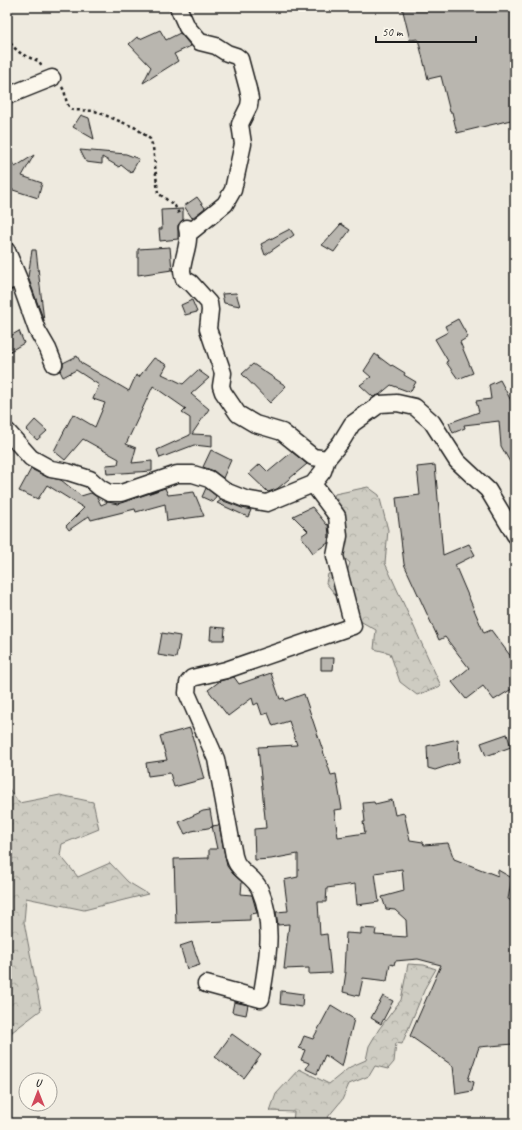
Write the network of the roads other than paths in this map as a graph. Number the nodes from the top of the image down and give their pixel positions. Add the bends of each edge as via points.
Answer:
1 (178, 7) edge
2 (52, 78) road end
3 (7, 96) edge
4 (7, 251) edge
5 (12, 279) edge
6 (54, 364) dead end
7 (7, 431) edge
8 (327, 459) junction
9 (313, 484) junction
10 (515, 535) edge
11 (206, 984) dead end

1 - 8 street via 187,27 200,42 216,46 240,59 250,100 240,124 243,144 230,197 225,204 187,231 182,270 184,279 209,303 208,329 223,372 221,386 238,414 254,424 282,432 314,457
2 - 3 street
4 - 5 street
5 - 6 street
7 - 9 street via 31,458 51,469 90,479 109,492 121,492 177,474 193,474 209,479 225,491 245,499 267,503
8 - 9 street via 323,471
8 - 10 street via 352,424 380,404 397,403 415,407 432,422 457,461 488,490
9 - 11 street via 337,516 335,556 353,626 226,670 192,678 188,683 187,693 216,759 234,856 237,865 260,888 269,930 261,999

